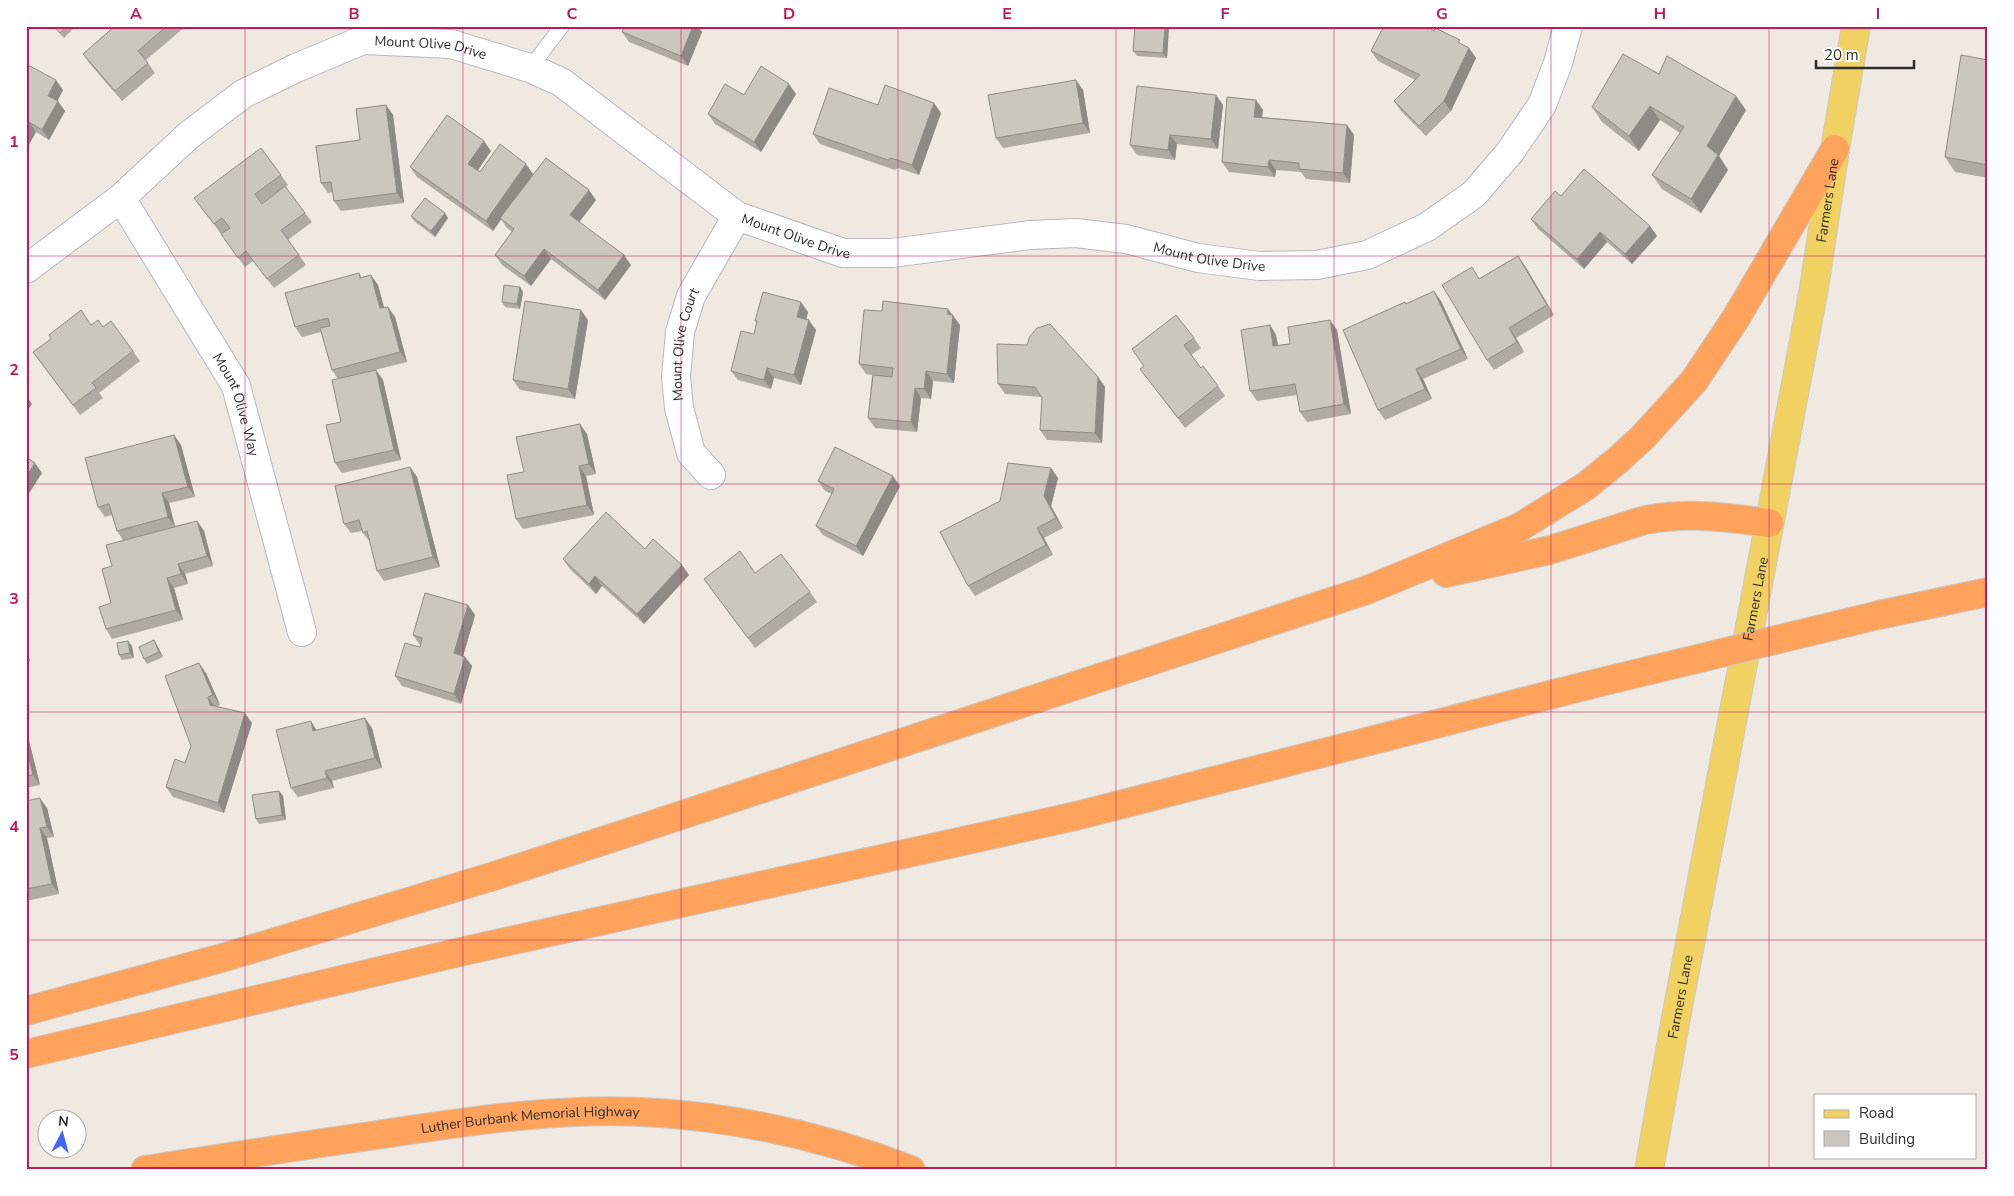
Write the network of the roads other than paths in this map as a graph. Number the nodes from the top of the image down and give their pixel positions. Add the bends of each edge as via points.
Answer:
1 (562, 26) edge
2 (1568, 26) edge
3 (1856, 26) edge
4 (362, 33) edge
5 (530, 68) junction
6 (1835, 149) junction
7 (121, 198) junction
8 (737, 216) junction
9 (26, 269) edge
10 (711, 475) dead end
11 (1770, 523) junction
12 (1367, 590) junction
13 (1988, 592) edge
14 (302, 632) dead end
15 (26, 1011) edge
16 (26, 1054) edge
17 (145, 1170) edge
18 (911, 1170) edge
19 (1649, 1170) edge

1 - 5 lane
2 - 8 street, Mount Olive Drive via 1542,105 1510,152 1474,194 1427,226 1367,255 1317,265 1259,266 1198,258 1126,239 1076,233 1030,235 892,253 843,253
3 - 6 main road, Farmers Lane
4 - 5 street, Mount Olive Drive via 451,44
4 - 7 street, Mount Olive Drive via 243,94 189,135
5 - 8 street, Mount Olive Drive via 561,82
6 - 11 main road, Farmers Lane via 1814,288
6 - 12 highway via 1715,351 1694,381 1644,437 1586,486 1520,527
7 - 9 street, Mount Olive Drive
7 - 14 street, Mount Olive Way via 236,386
8 - 10 street, Mount Olive Court via 691,296 680,332 676,377 679,408 691,453
11 - 12 highway via 1714,515 1661,517 1550,550
11 - 19 main road, Farmers Lane
12 - 15 highway via 494,876 222,958
13 - 16 highway, bridge via 1879,615 1589,686 1076,816 469,950
17 - 18 highway, Luther Burbank Memorial Highway via 470,1121 566,1112 660,1113 762,1126 857,1150

